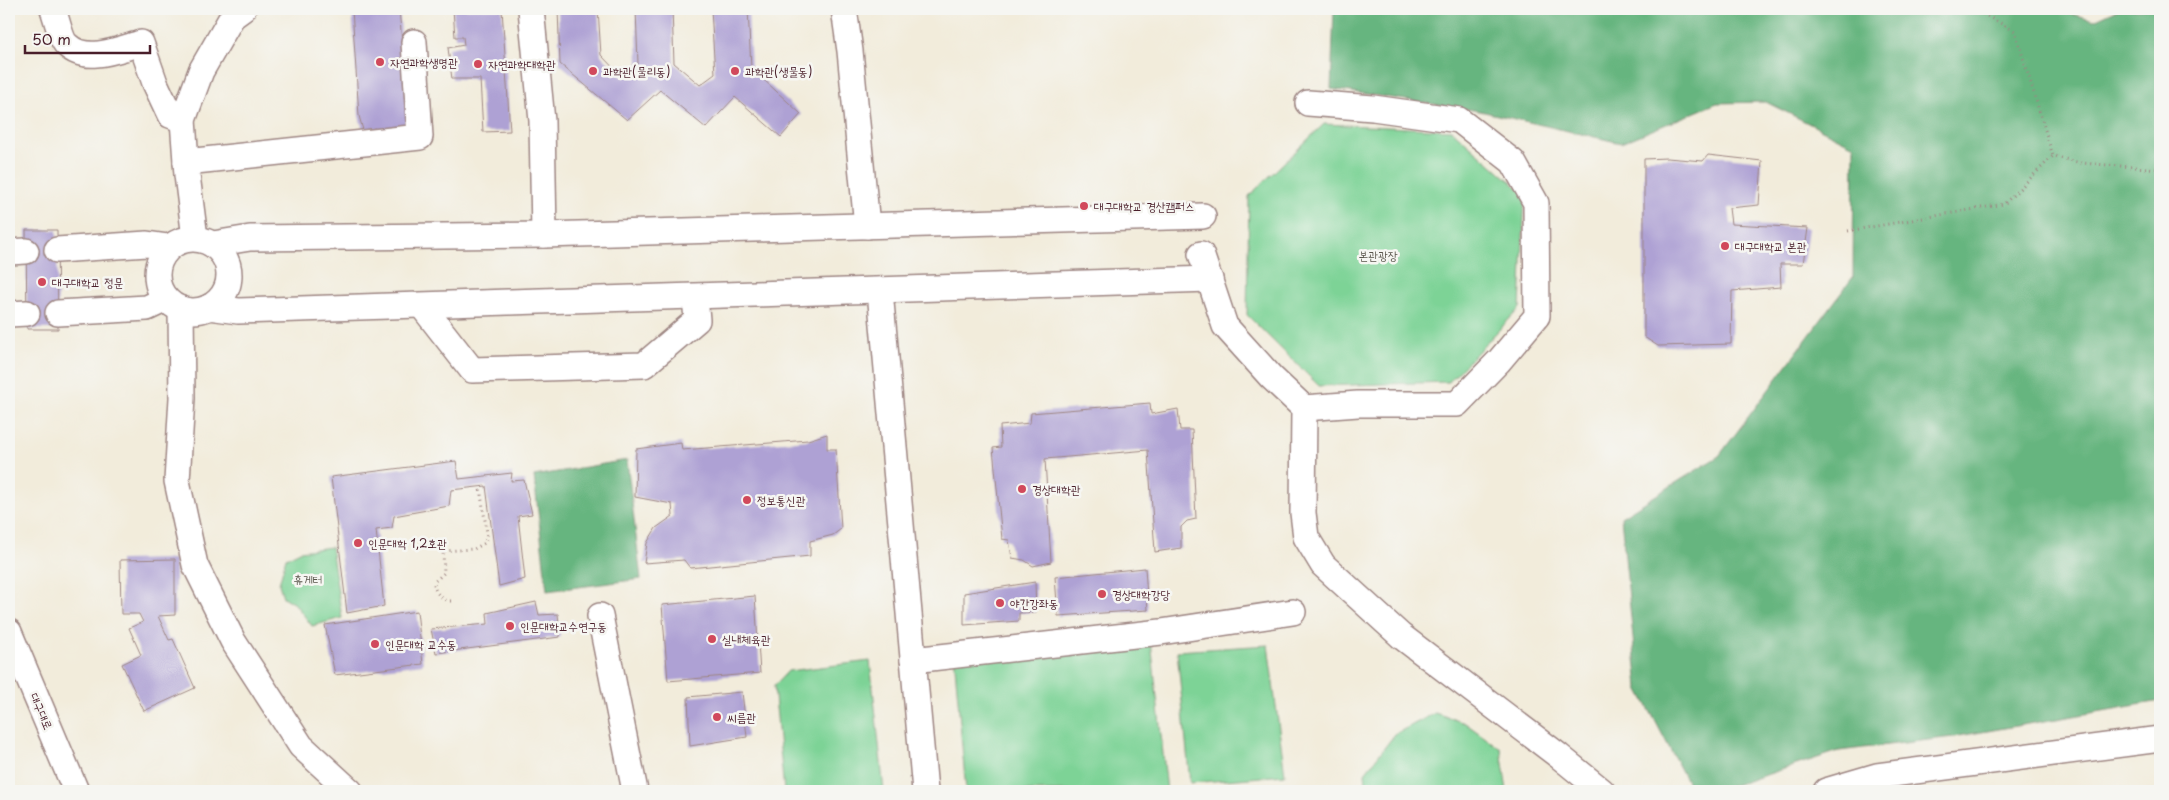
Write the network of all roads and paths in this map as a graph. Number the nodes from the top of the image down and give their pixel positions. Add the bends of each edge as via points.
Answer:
1 (53, 9) edge
2 (243, 9) edge
3 (531, 9) edge
4 (844, 9) edge
5 (1974, 9) edge
6 (414, 42) dead end
7 (1308, 103) dead end
8 (183, 120) junction
9 (2053, 156) junction
10 (186, 162) junction
11 (2160, 169) edge
12 (1204, 216) dead end
13 (867, 226) junction
14 (1848, 230) dead end
15 (544, 236) junction
16 (204, 241) junction
17 (168, 247) junction
18 (57, 250) dead end
19 (1202, 254) dead end
20 (1210, 279) junction
21 (880, 291) junction
22 (695, 297) junction
23 (174, 304) junction
24 (422, 306) junction
25 (209, 307) junction
26 (58, 312) dead end
27 (1304, 408) junction
28 (480, 488) dead end
29 (451, 601) dead end
30 (1293, 612) dead end
31 (600, 616) dead end
32 (9, 632) edge
33 (913, 660) junction
34 (2160, 739) edge
35 (76, 791) edge
36 (350, 791) edge
37 (635, 791) edge
38 (925, 791) edge
39 (1602, 791) edge
40 (1826, 791) edge

1 - 8 street via 66,45 81,54 104,54 141,43 170,115
2 - 8 street via 232,17 201,72
3 - 15 street via 542,121
4 - 13 street
5 - 9 path via 2015,31
6 - 10 street via 420,137
7 - 27 street via 1459,120 1514,162 1536,203 1537,316 1457,404 1358,404
8 - 10 street
9 - 11 path via 2081,163
9 - 14 path via 2004,204
10 - 16 street
12 - 13 street
13 - 15 street
15 - 16 street
16 - 17 street via 176,242
16 - 25 street via 225,258 229,277 223,295
17 - 18 street via 147,244
17 - 23 street via 158,263 157,282
19 - 20 street
20 - 21 street
20 - 27 street via 1225,326
21 - 22 street
21 - 33 street
22 - 24 street
22 - 24 street via 697,320 644,365 634,366 472,370
23 - 25 street via 191,311
23 - 26 street
23 - 36 street via 182,398 177,481 195,565 232,641 301,746
24 - 25 street via 238,311
27 - 39 street via 1303,513 1306,537 1323,565 1401,636
28 - 29 path via 487,533 485,543 474,549 442,552 444,573 434,582 434,588 441,597
30 - 33 street via 1161,632
31 - 37 street
32 - 35 street, 대구대로
33 - 38 street
34 - 40 street via 1877,776

